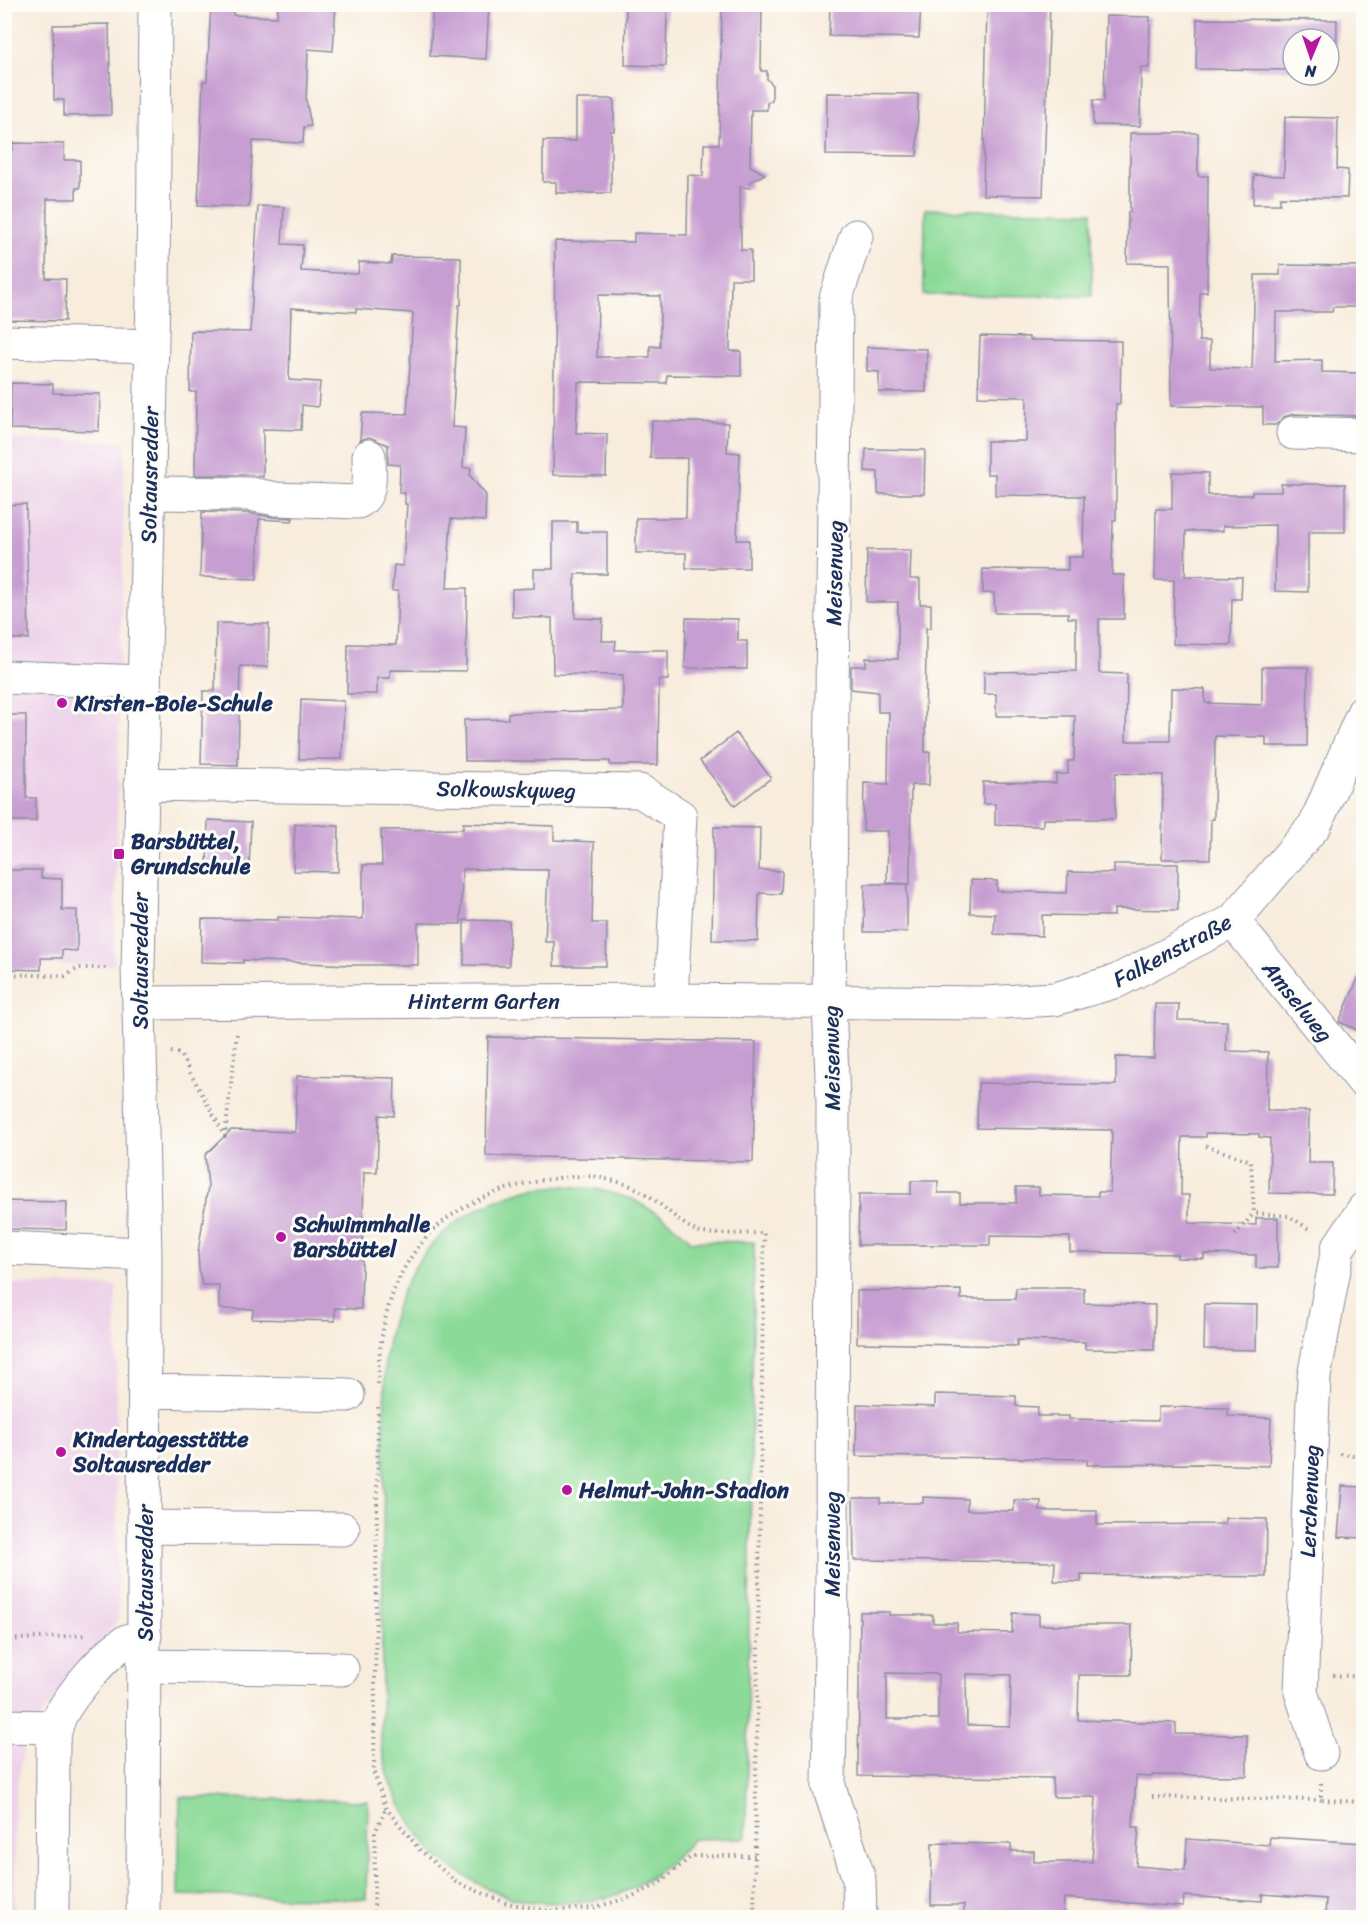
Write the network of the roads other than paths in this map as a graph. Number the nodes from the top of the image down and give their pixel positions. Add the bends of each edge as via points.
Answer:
1 (155, 4) edge
2 (856, 236) dead end
3 (4, 342) edge
4 (152, 346) junction
5 (1293, 433) dead end
6 (1364, 435) edge
7 (369, 456) dead end
8 (149, 493) junction
9 (4, 677) edge
10 (144, 682) junction
11 (1364, 711) edge
12 (141, 784) junction
13 (1233, 921) junction
14 (671, 1000) junction
15 (829, 1002) junction
16 (139, 1003) junction
17 (1364, 1082) edge
18 (1364, 1209) edge
19 (4, 1248) edge
20 (145, 1254) junction
21 (145, 1392) junction
22 (348, 1395) dead end
23 (145, 1527) junction
24 (344, 1529) dead end
25 (145, 1651) junction
26 (342, 1670) dead end
27 (4, 1726) edge
28 (56, 1727) junction
29 (1321, 1753) road end
30 (52, 1917) edge
31 (143, 1917) edge
32 (860, 1917) edge

1 - 4 street, Soltausredder
2 - 15 street, Meisenweg via 836,298
3 - 4 street
4 - 8 street, Soltausredder
5 - 6 street
7 - 8 street via 368,491 358,502 276,499 250,494
8 - 10 street, Soltausredder
9 - 10 street
10 - 12 street, Soltausredder
11 - 13 street, Falkenstraße via 1315,825
12 - 14 street, Solkowskyweg via 640,791 680,816
12 - 16 street, Soltausredder
13 - 15 street, Falkenstraße via 1117,981 1055,999 984,1004
13 - 17 street, Amselweg
14 - 15 street, Hinterm Garten
14 - 16 street, Hinterm Garten
15 - 32 street, Meisenweg via 833,1102 829,1787 859,1879
16 - 20 street, Soltausredder
18 - 29 street, Lerchenweg via 1338,1248 1314,1377 1301,1692
19 - 20 street
20 - 21 street, Soltausredder
21 - 22 street
21 - 23 street, Soltausredder
23 - 24 street
23 - 25 street, Soltausredder
25 - 26 street
25 - 28 street via 127,1641 113,1651 68,1702
25 - 31 street, Soltausredder
27 - 28 street
28 - 30 street via 52,1753

